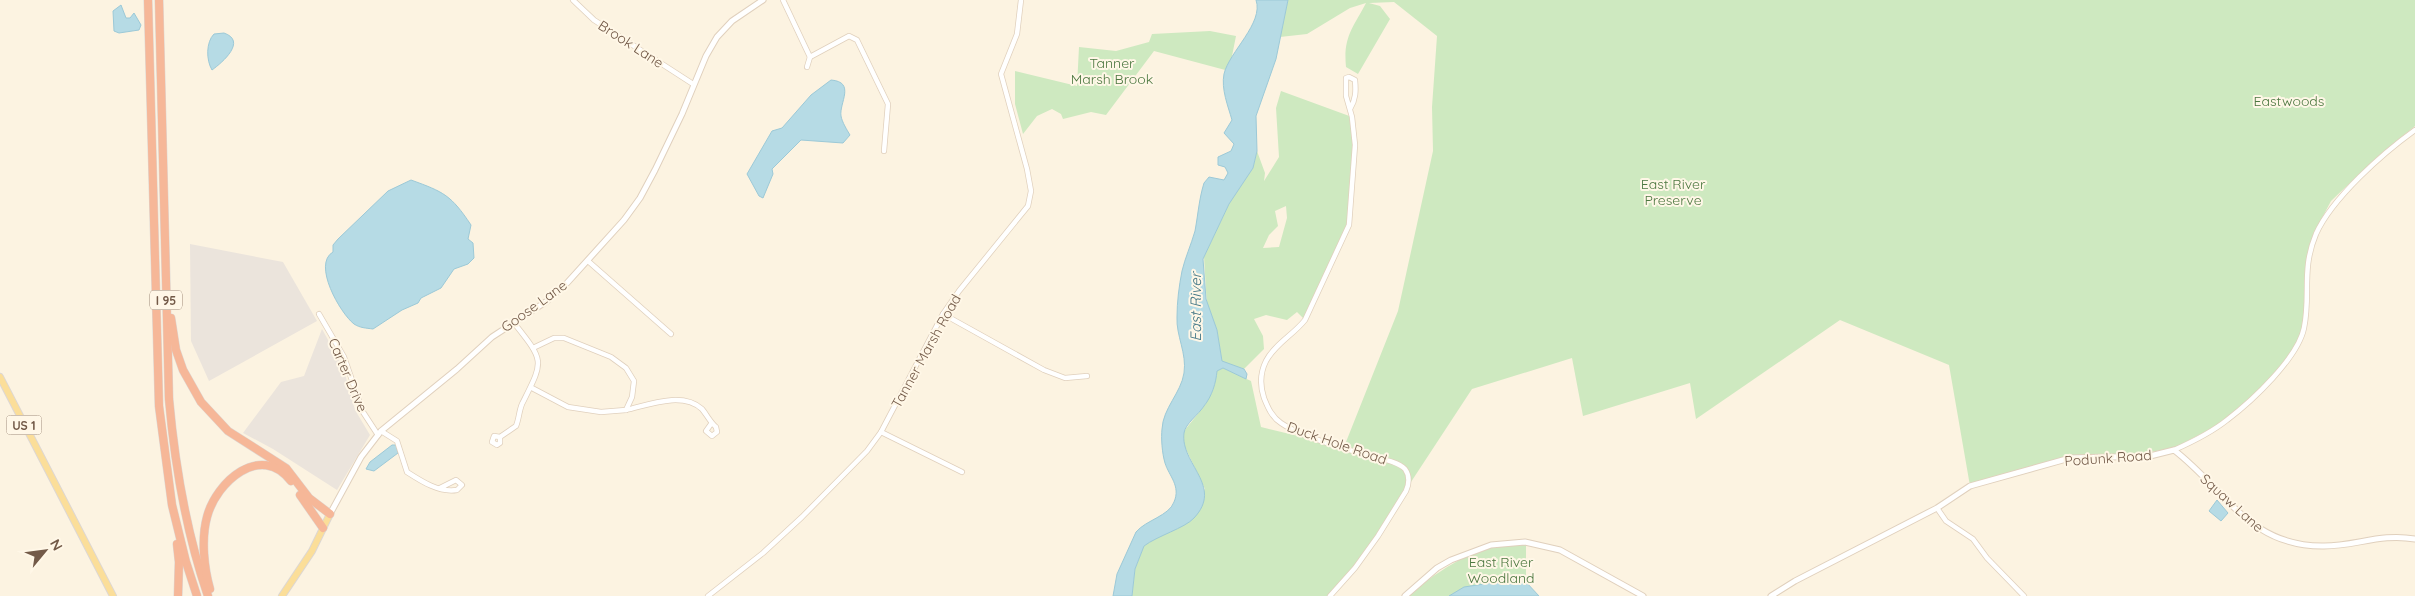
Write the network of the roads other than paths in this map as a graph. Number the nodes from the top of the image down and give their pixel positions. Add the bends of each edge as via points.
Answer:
1 (148, 0) edge
2 (159, 0) edge
3 (573, 0) edge
4 (764, 0) edge
5 (784, 0) edge
6 (1021, 0) edge
7 (810, 57) junction
8 (807, 67) dead end
9 (693, 84) junction
10 (1350, 109) junction
11 (2415, 130) edge
12 (884, 151) dead end
13 (588, 261) junction
14 (165, 262) junction
15 (319, 314) dead end
16 (944, 314) junction
17 (514, 323) junction
18 (671, 334) dead end
19 (533, 348) junction
20 (1087, 376) dead end
21 (0, 377) edge
22 (532, 388) junction
23 (626, 410) junction
24 (711, 424) dead end
25 (881, 432) junction
26 (379, 433) junction
27 (500, 437) dead end
28 (2174, 450) junction
29 (962, 472) dead end
30 (440, 488) dead end
31 (172, 505) junction
32 (1937, 508) junction
33 (330, 514) junction
34 (323, 528) junction
35 (2415, 539) edge
36 (113, 596) edge
37 (178, 596) edge
38 (197, 596) edge
39 (208, 596) edge
40 (212, 596) edge
41 (282, 596) edge
42 (708, 596) edge
43 (1330, 596) edge
44 (1405, 596) edge
45 (1643, 596) edge
46 (1771, 596) edge
47 (2024, 596) edge

1 - 31 highway, I 95 via 159,406
2 - 14 highway, I 95
3 - 9 street, Brook Lane via 594,20
4 - 9 street, Goose Lane via 732,21 718,37
5 - 7 street
6 - 16 street, Tanner Marsh Road via 1017,34 1002,74 1027,169 1031,190 1028,206 975,269
7 - 8 street
7 - 12 street via 849,36 857,40 888,104
9 - 13 street, Goose Lane via 682,114 640,198
10 - 10 street, Duck Hole Road via 1345,85 1349,77 1355,80 1355,100
10 - 43 street, Duck Hole Road via 1355,145 1349,225 1305,320 1267,360 1261,384 1268,407 1282,424 1396,464 1405,470 1408,477 1406,491 1378,536
11 - 28 street, Podunk Road via 2378,160 2325,218 2308,259 2304,330 2283,368 2227,420
13 - 17 street, Goose Lane via 560,289
13 - 18 street
14 - 33 highway via 176,350 201,402 228,431 286,468 309,498
14 - 39 highway, I 95 via 174,455 191,540
15 - 26 street, Carter Drive via 344,357 363,412
16 - 20 street via 1044,370 1065,378
16 - 25 street, Tanner Marsh Road
17 - 19 street
17 - 26 street, Goose Lane via 492,337
19 - 22 street via 538,372
19 - 23 street via 554,338 564,338 611,357 626,368 634,381
21 - 36 main road, US 1
22 - 23 street via 568,407 601,412
22 - 27 street via 521,406 516,426
23 - 24 street via 678,401 703,410
25 - 29 street
25 - 42 street, Tanner Marsh Road via 807,513
26 - 30 street, Carter Drive via 397,442 407,472
26 - 33 street, Goose Lane via 361,456
28 - 32 street, Podunk Road via 2150,456 2070,458 1970,486
28 - 35 street, Squaw Lane via 2259,530 2276,539 2322,546 2382,537
31 - 37 highway via 180,562
31 - 38 highway, I 95
32 - 46 street, Podunk Road
32 - 47 street via 1950,524 1973,539
33 - 34 main road, Goose Lane
34 - 40 highway via 290,478 280,470 256,465 243,470 221,489 207,518 205,560
34 - 41 main road, Goose Lane via 297,577
44 - 45 street via 1451,560 1491,546 1525,542 1560,550

